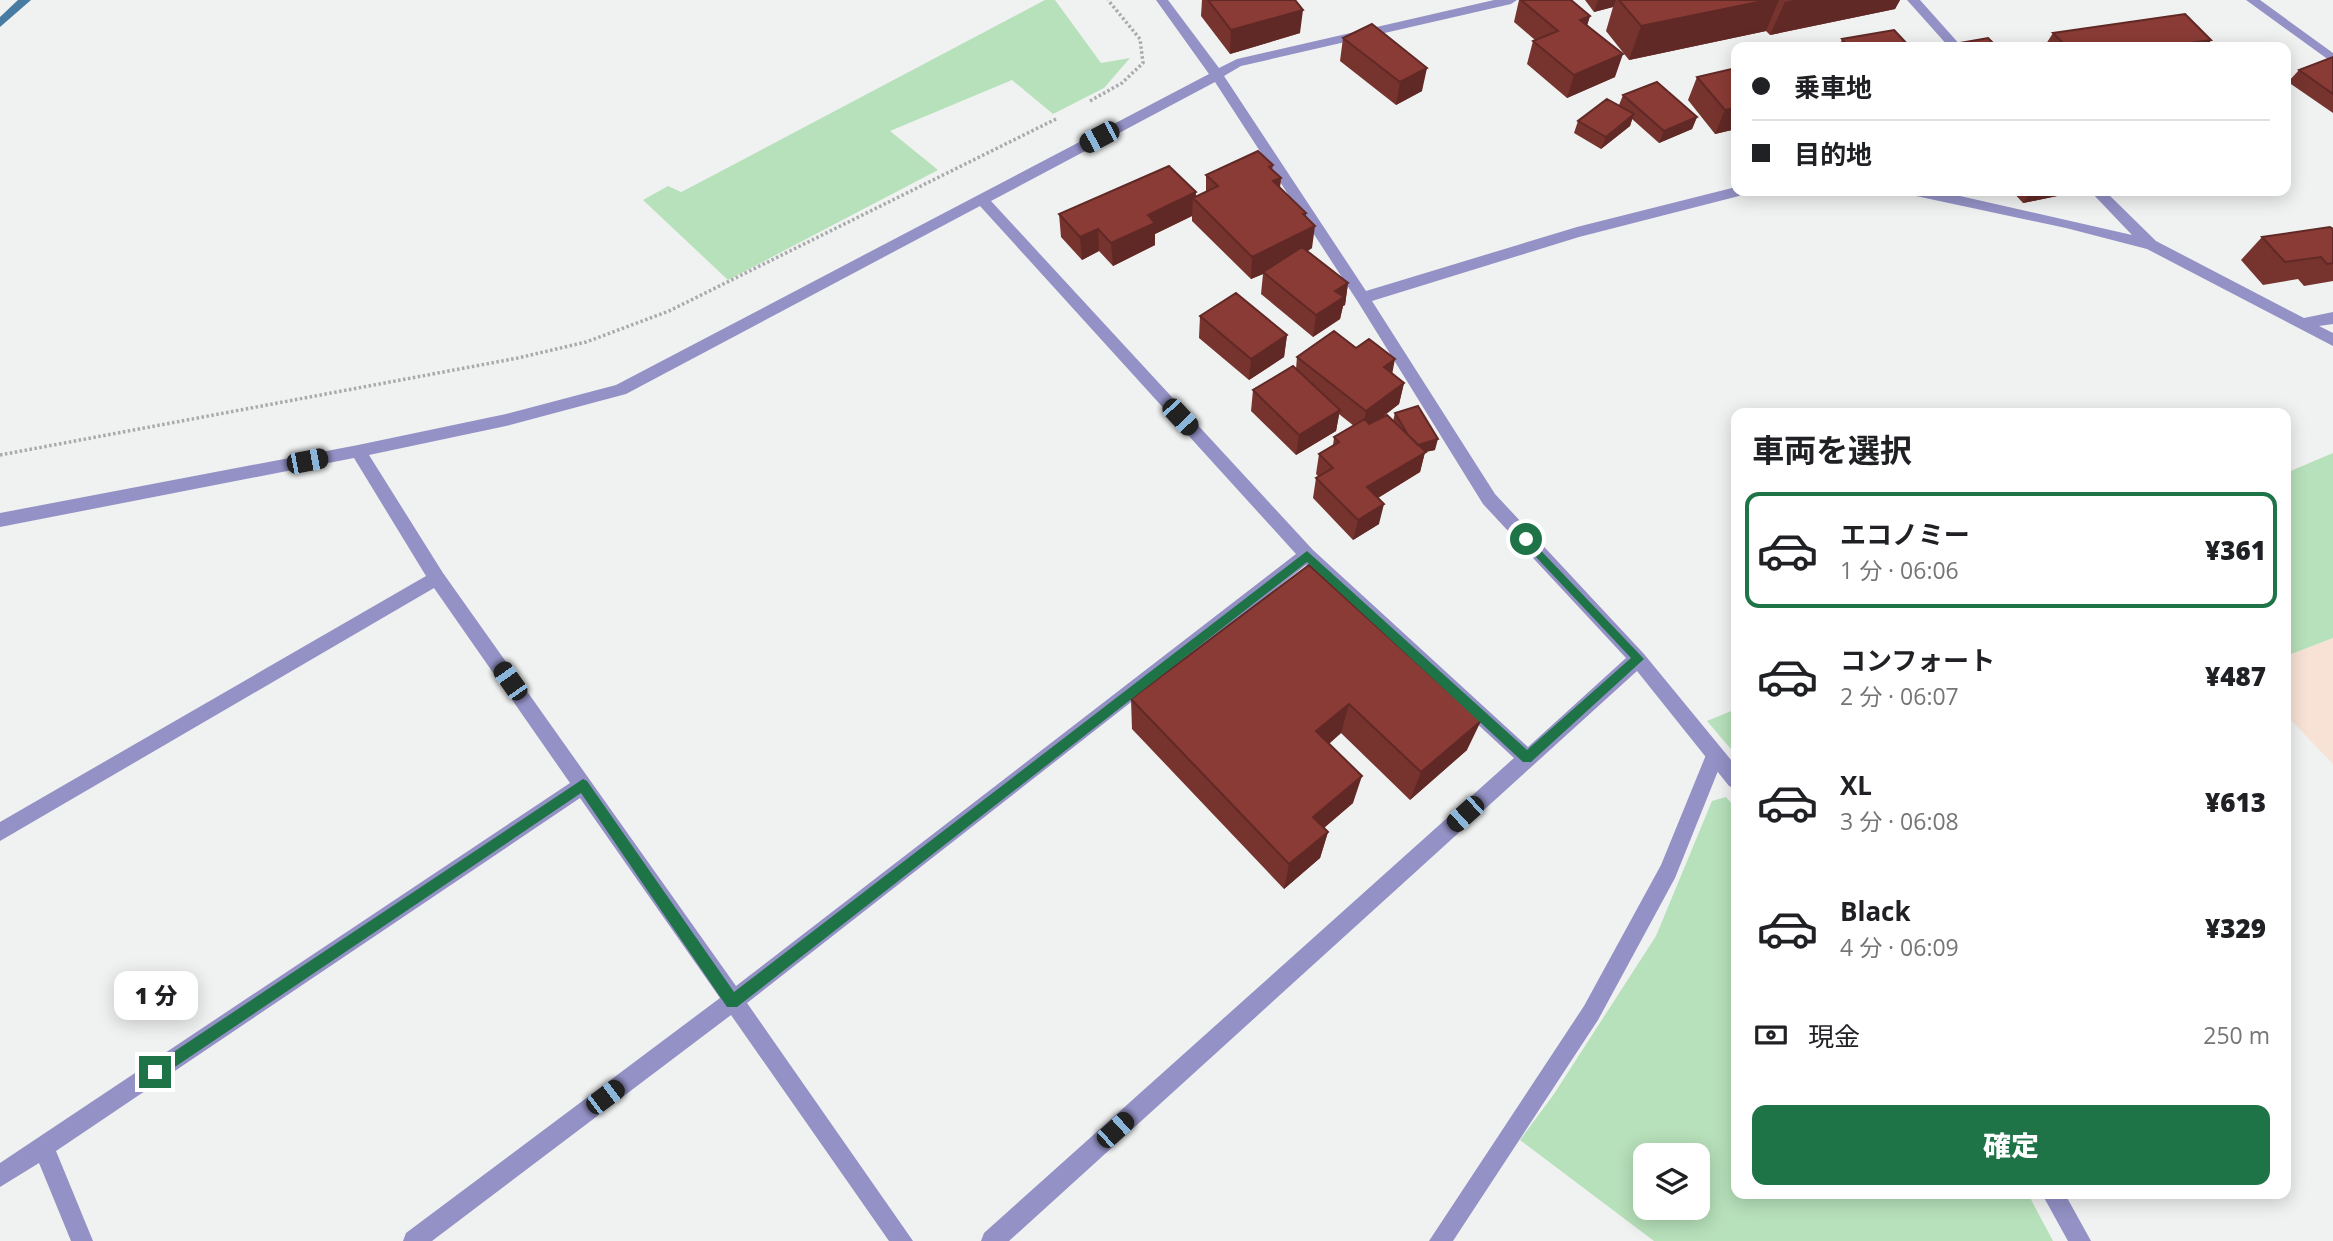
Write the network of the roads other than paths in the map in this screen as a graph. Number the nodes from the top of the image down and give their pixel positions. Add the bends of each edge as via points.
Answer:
1 (1162, 0) edge
2 (1511, 0) edge
3 (1913, 0) edge
4 (2252, 0) edge
5 (1951, 42) edge
6 (2333, 59) edge
7 (1217, 75) junction
8 (1731, 193) edge
9 (1939, 196) edge
10 (2102, 196) edge
11 (981, 199) junction
12 (2151, 245) junction
13 (1363, 298) junction
14 (2333, 318) edge
15 (2301, 324) junction
16 (2333, 340) edge
17 (358, 451) junction
18 (0, 520) edge
19 (1307, 555) junction
20 (437, 578) junction
21 (1638, 659) junction
22 (1715, 756) junction
23 (1527, 758) junction
24 (1731, 774) edge
25 (583, 785) junction
26 (0, 832) edge
27 (732, 1002) junction
28 (43, 1147) junction
29 (0, 1176) edge
30 (2056, 1199) edge
31 (82, 1241) edge
32 (414, 1241) edge
33 (902, 1241) edge
34 (992, 1241) edge
35 (1440, 1241) edge
36 (2080, 1241) edge

1 - 7 street
2 - 7 street via 1237,63
3 - 5 street
4 - 6 street
7 - 11 street
7 - 13 street
8 - 13 street via 1577,232
9 - 12 street
10 - 12 street
11 - 17 street via 620,390
11 - 19 street
12 - 15 street
13 - 21 street via 1489,499
14 - 15 street
15 - 16 street
17 - 18 street
17 - 20 street
19 - 23 street
19 - 27 street
20 - 25 street
20 - 26 street
21 - 22 street
21 - 23 street
22 - 24 street
22 - 35 street via 1668,872 1591,1013
23 - 34 street
25 - 27 street
25 - 28 street
27 - 32 street
27 - 33 street
28 - 29 street
28 - 31 street
30 - 36 street

